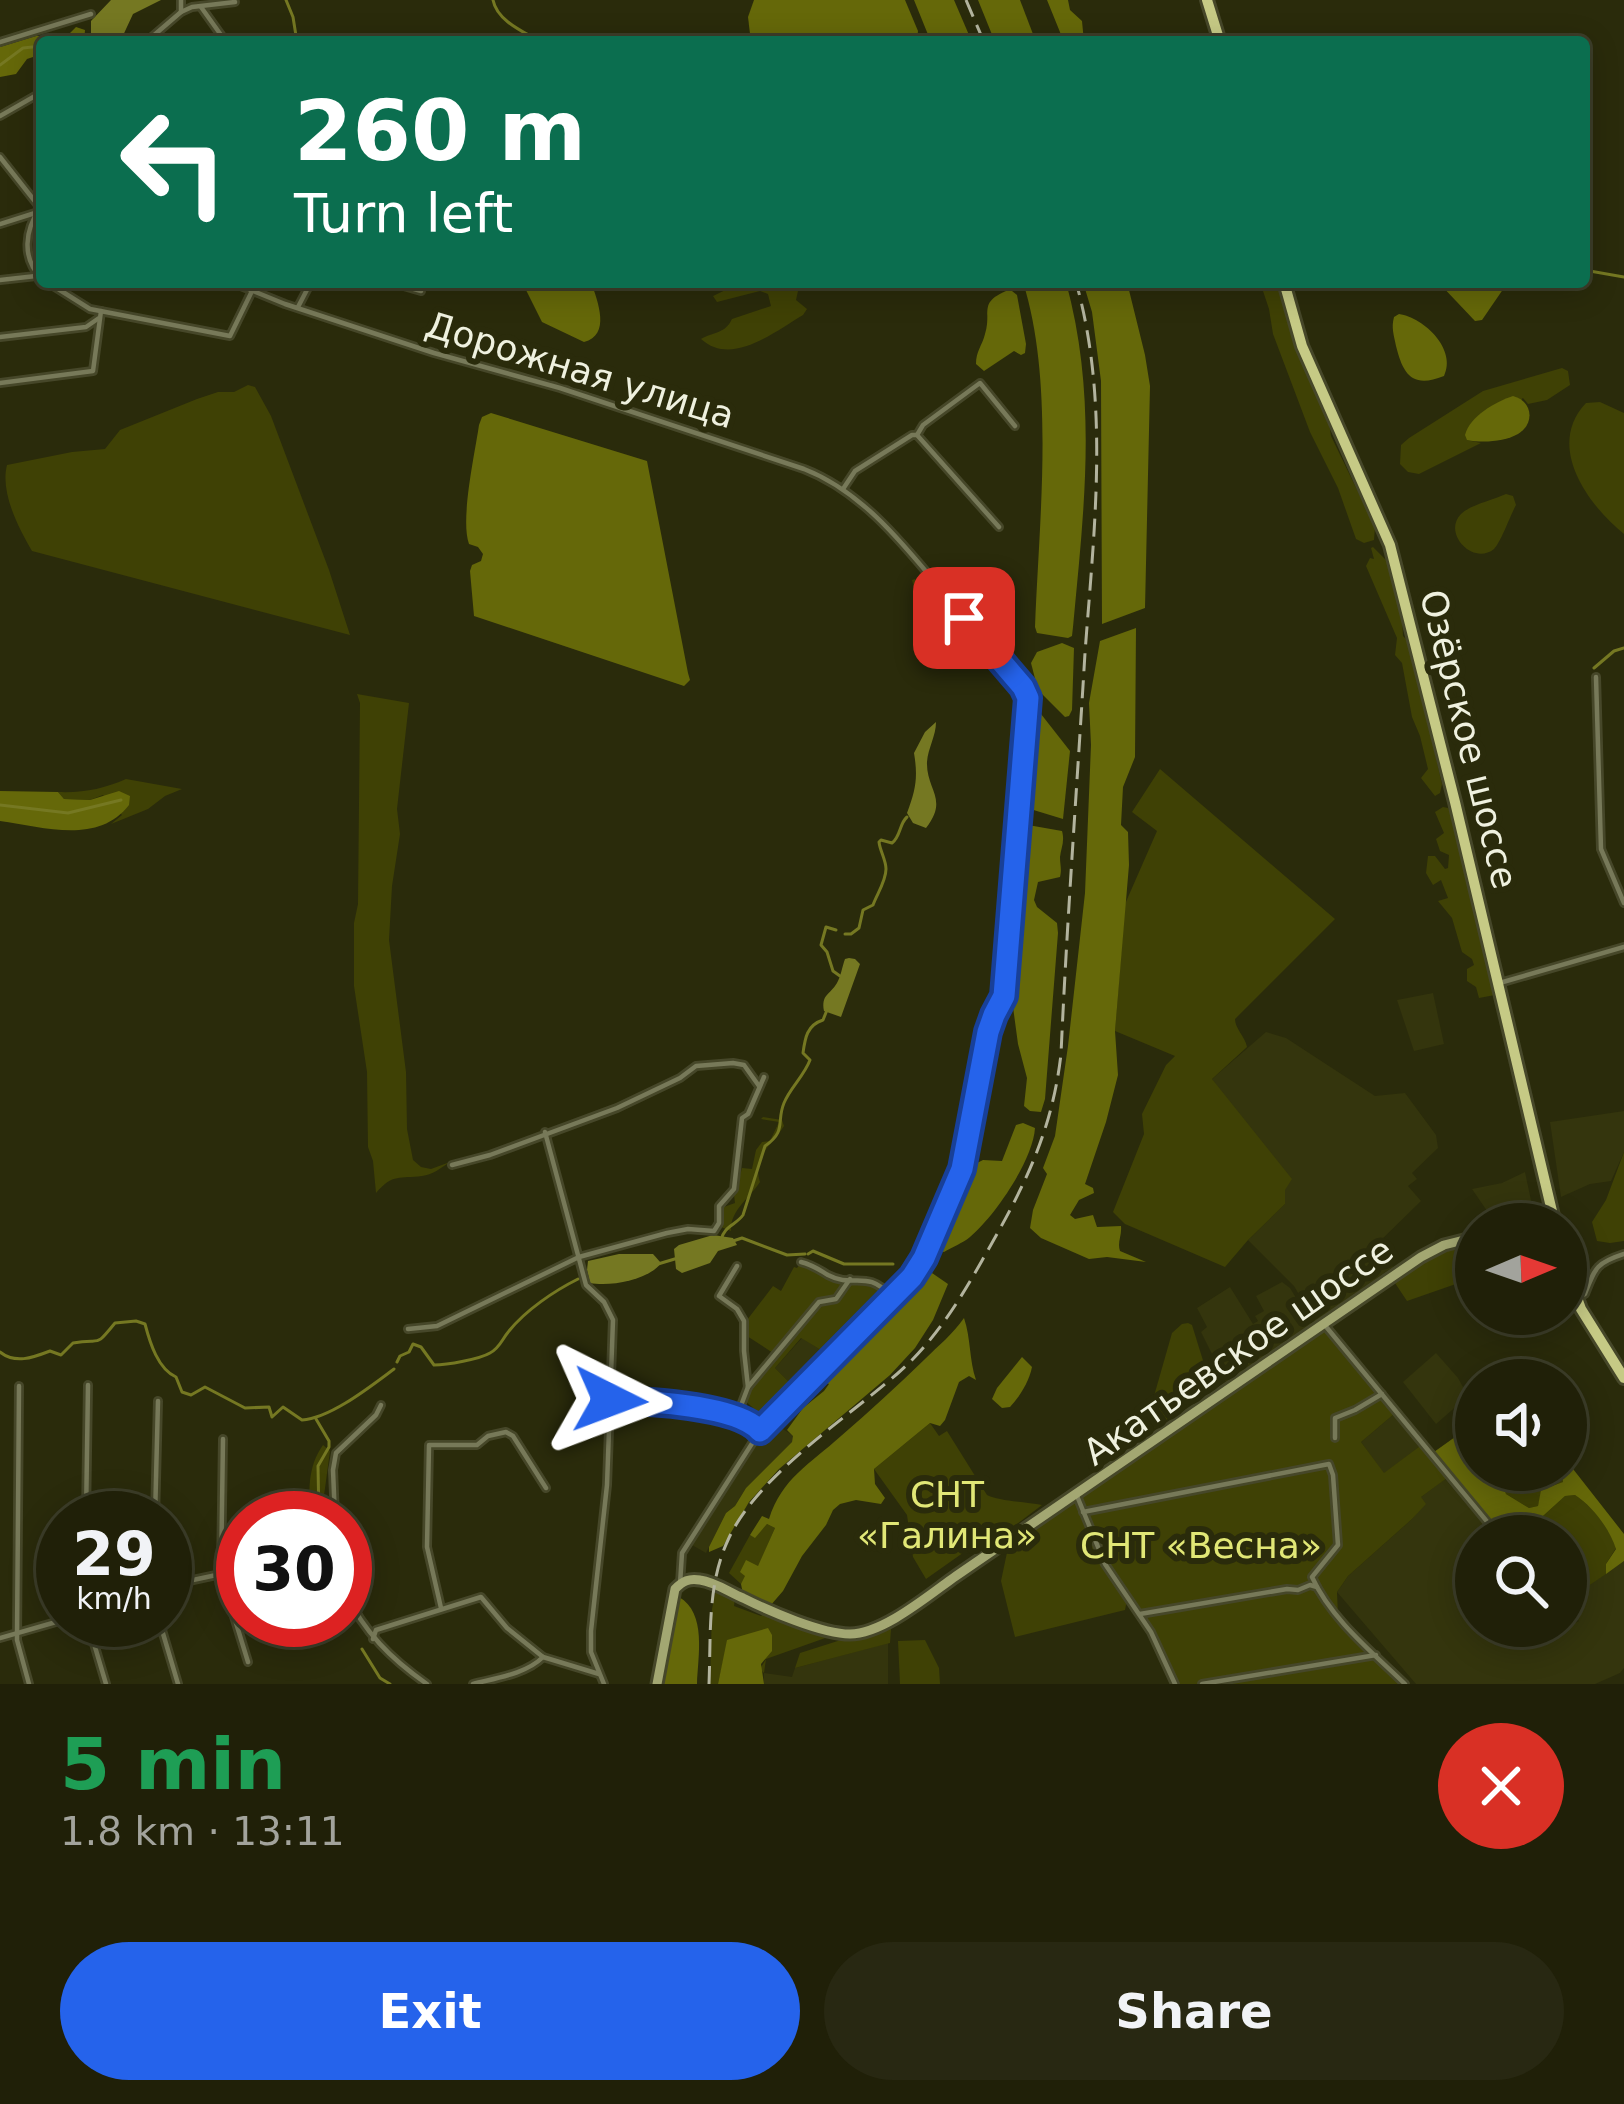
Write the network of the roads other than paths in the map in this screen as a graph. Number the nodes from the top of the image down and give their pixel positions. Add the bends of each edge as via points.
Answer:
1 (181, 0) edge
2 (1207, 0) edge
3 (235, 2) edge
4 (201, 8) junction
5 (182, 12) junction
6 (91, 14) dead end
7 (153, 36) edge
8 (222, 36) edge
9 (1218, 36) edge
10 (0, 42) edge
11 (36, 95) edge
12 (0, 116) edge
13 (0, 157) edge
14 (36, 206) edge
15 (36, 211) edge
16 (36, 217) edge
17 (0, 224) edge
18 (36, 271) edge
19 (36, 279) edge
20 (0, 280) edge
21 (56, 288) edge
22 (248, 288) edge
23 (308, 288) edge
24 (409, 288) edge
25 (1285, 288) edge
26 (252, 291) junction
27 (421, 292) dead end
28 (298, 308) junction
29 (100, 314) junction
30 (0, 337) edge
31 (0, 382) edge
32 (1015, 426) dead end
33 (917, 435) junction
34 (843, 489) junction
35 (999, 527) dead end
36 (1596, 676) dead end
37 (1623, 897) edge
38 (1624, 947) edge
39 (1498, 983) junction
40 (764, 1077) dead end
41 (760, 1086) junction
42 (545, 1133) junction
43 (452, 1165) dead end
44 (1550, 1203) edge
45 (1455, 1243) edge
46 (1624, 1254) edge
47 (579, 1257) junction
48 (801, 1262) dead end
49 (736, 1266) dead end
50 (850, 1279) junction
51 (1587, 1288) edge
52 (892, 1297) junction
53 (1587, 1316) edge
54 (1323, 1323) junction
55 (408, 1329) dead end
56 (1624, 1378) edge
57 (19, 1385) dead end
58 (88, 1385) dead end
59 (748, 1387) junction
60 (1382, 1394) junction
61 (610, 1400) junction
62 (158, 1401) dead end
63 (381, 1405) dead end
64 (737, 1416) junction
65 (760, 1431) junction
66 (1335, 1438) dead end
67 (223, 1439) dead end
68 (546, 1488) dead end
69 (86, 1491) edge
70 (156, 1491) edge
71 (222, 1491) edge
72 (334, 1491) edge
73 (1077, 1496) dead end
74 (1083, 1512) junction
75 (1482, 1515) edge
76 (680, 1584) junction
77 (1317, 1587) junction
78 (442, 1608) junction
79 (1139, 1615) junction
80 (36, 1628) edge
81 (17, 1633) junction
82 (0, 1638) edge
83 (373, 1639) joint
84 (95, 1647) edge
85 (167, 1647) edge
86 (243, 1647) edge
87 (1376, 1655) junction
88 (543, 1657) junction
89 (248, 1662) dead end
90 (599, 1674) junction
91 (29, 1684) edge
92 (106, 1684) edge
93 (178, 1684) edge
94 (427, 1684) edge
95 (472, 1684) edge
96 (604, 1684) edge
97 (657, 1684) edge
98 (1174, 1684) edge
99 (1202, 1684) edge
100 (1405, 1684) edge

1 - 5 street
2 - 9 main road
3 - 4 street
4 - 5 street
4 - 8 street
5 - 7 street
6 - 10 street
11 - 12 street
13 - 14 street
15 - 17 street
16 - 18 street via 27,250
19 - 20 street
21 - 29 street
22 - 26 street, Дорожная улица
23 - 28 street
24 - 27 street
25 - 39 main road, Озёрское шоссе via 1302,346 1390,545
26 - 28 street, Дорожная улица
26 - 29 street via 230,336
28 - 34 street, Дорожная улица via 804,469
29 - 30 street via 86,326
29 - 31 street via 93,371
32 - 33 street via 980,382
33 - 34 street via 855,471
33 - 35 street
34 - 52 street, Дорожная улица via 924,570 1028,698 1004,996 988,1032 962,1169 919,1269
36 - 37 street via 1601,849
38 - 39 street
39 - 44 main road, Озёрское шоссе
40 - 41 street
41 - 42 street via 744,1065 696,1066 617,1108
41 - 47 street via 742,1118 734,1189 719,1206 714,1231 667,1233
42 - 43 street
42 - 47 street
45 - 54 main road, Акатьевское шоссе
46 - 51 street via 1593,1270
47 - 55 street via 436,1326
47 - 61 street via 586,1285 613,1320
48 - 50 street
49 - 59 street via 719,1296 744,1322
50 - 52 street via 876,1282
50 - 59 street via 836,1299 819,1302
52 - 65 street, Дорожная улица
53 - 56 main road
54 - 60 street
54 - 76 main road, Акатьевское шоссе via 869,1630 845,1634 706,1581
57 - 81 street
58 - 69 street
59 - 64 street
60 - 66 street via 1335,1418
60 - 75 street
61 - 64 street
61 - 90 street via 591,1631
62 - 70 street
63 - 72 street via 336,1453
64 - 65 street
65 - 76 street, Дорожная улица via 682,1553
67 - 71 street
68 - 78 street via 506,1432 477,1445 429,1445 427,1547
73 - 74 street
74 - 77 street via 1329,1464 1338,1545 1312,1577
74 - 79 street
76 - 97 main road
77 - 79 street
77 - 87 street
78 - 83 street via 376,1630
78 - 88 street via 481,1597
79 - 98 street
80 - 81 street
81 - 82 street
81 - 91 street
83 - 94 street
84 - 92 street
85 - 93 street
86 - 89 street
87 - 99 street
87 - 100 street
88 - 90 street
88 - 95 street
90 - 96 street

